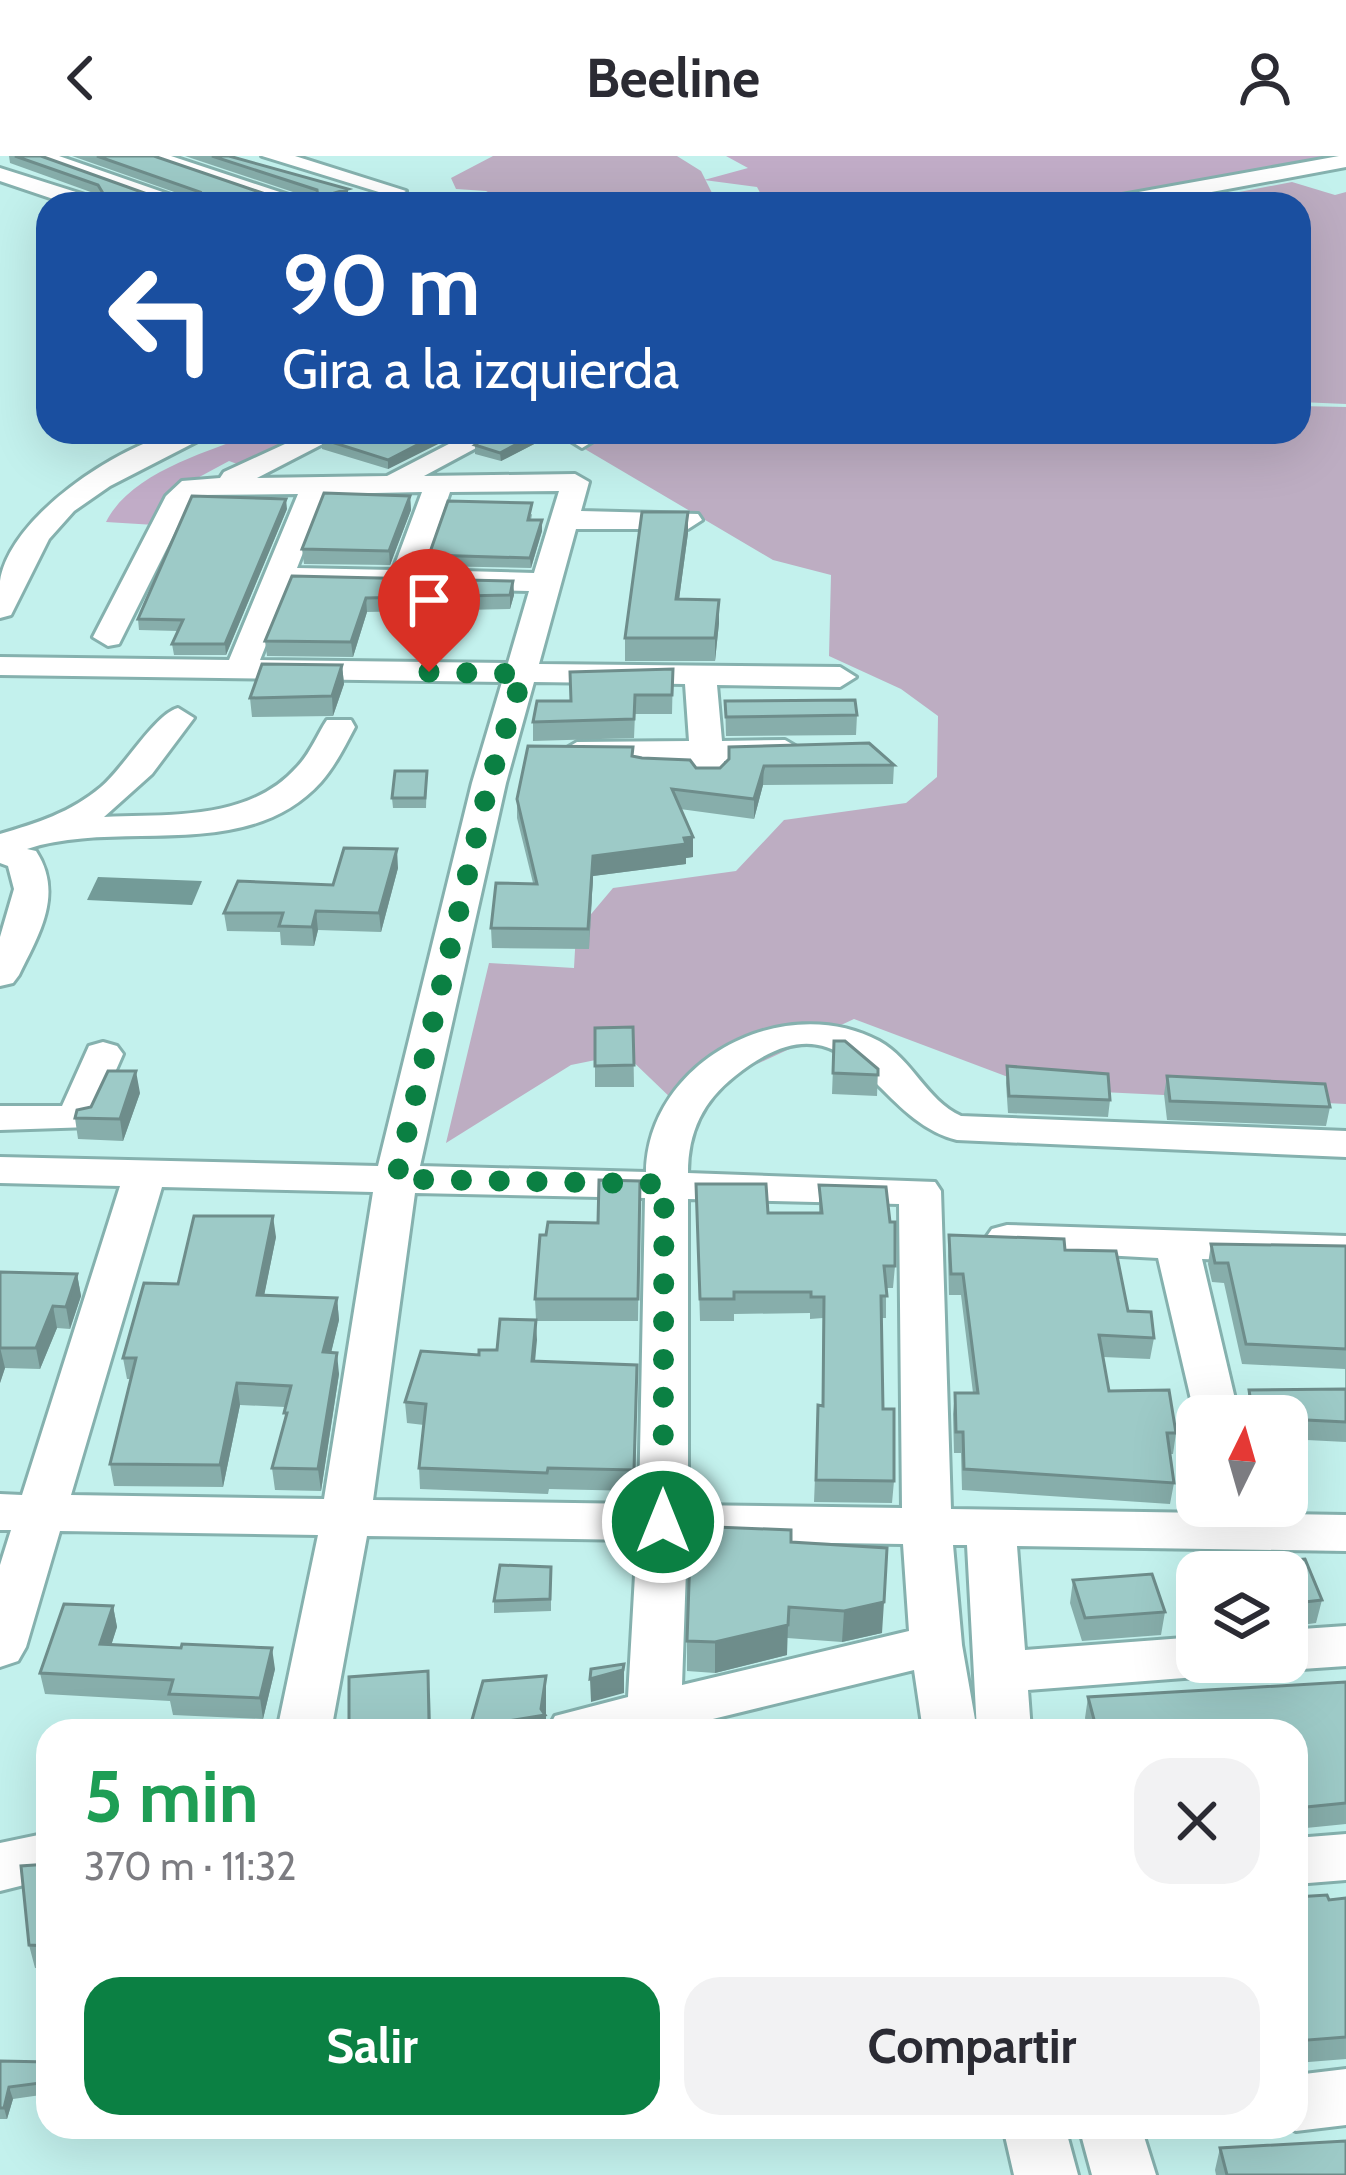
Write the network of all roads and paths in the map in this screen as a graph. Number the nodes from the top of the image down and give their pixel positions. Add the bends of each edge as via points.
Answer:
1 (38, 156) edge
2 (149, 156) edge
3 (272, 156) edge
4 (1346, 161) edge
5 (0, 174) edge
6 (394, 191) dead end
7 (54, 192) edge
8 (149, 192) edge
9 (266, 192) edge
10 (1177, 192) edge
11 (173, 444) edge
12 (307, 444) edge
13 (468, 444) edge
14 (388, 483) junction
15 (222, 484) junction
16 (437, 488) junction
17 (313, 489) junction
18 (182, 494) junction
19 (568, 507) junction
20 (688, 520) edge
21 (278, 576) junction
22 (405, 578) junction
23 (547, 582) junction
24 (0, 609) edge
25 (108, 637) dead end
26 (4, 666) edge
27 (241, 669) junction
28 (523, 674) junction
29 (700, 676) junction
30 (840, 677) dead end
31 (178, 718) dead end
32 (339, 727) dead end
33 (819, 750) edge
34 (538, 752) edge
35 (707, 763) junction
36 (6, 845) edge
37 (0, 975) edge
38 (103, 1054) dead end
39 (0, 1118) edge
40 (1346, 1144) edge
41 (0, 1170) edge
42 (145, 1173) junction
43 (396, 1179) junction
44 (664, 1184) junction
45 (922, 1236) junction
46 (1177, 1245) junction
47 (1346, 1250) edge
48 (1210, 1395) edge
49 (22, 1512) edge
50 (346, 1517) junction
51 (1176, 1521) edge
52 (663, 1522) junction
53 (927, 1526) junction
54 (991, 1527) junction
55 (1300, 1527) edge
56 (1346, 1533) edge
57 (936, 1645) junction
58 (1346, 1646) edge
59 (0, 1647) edge
60 (1308, 1649) edge
61 (1176, 1659) edge
62 (999, 1672) junction
63 (306, 1719) edge
64 (653, 1719) edge
65 (660, 1719) edge
66 (948, 1719) edge
67 (1003, 1719) edge
68 (1346, 1857) edge
69 (36, 1859) edge
70 (1308, 1860) edge
71 (0, 1868) edge
72 (1346, 2097) edge
73 (1308, 2102) edge
74 (1037, 2139) edge
75 (1114, 2139) edge
76 (1046, 2175) edge
77 (1124, 2175) edge

1 - 8 street
2 - 9 street
3 - 6 street
4 - 10 street
5 - 7 street
11 - 24 street via 68,502 46,523
12 - 15 street
13 - 14 street
14 - 16 street
14 - 17 street
15 - 17 street
15 - 18 street
16 - 17 street
16 - 19 street
16 - 22 street
17 - 18 street
17 - 21 street
18 - 25 street
19 - 20 street
19 - 23 street
21 - 22 street
21 - 27 street
22 - 23 street
23 - 28 street
26 - 27 street
27 - 28 street
28 - 29 street
28 - 43 street via 489,783
29 - 30 street
29 - 35 street
31 - 36 street via 120,793 96,811
32 - 36 street via 307,778 254,809 160,829 98,829
33 - 35 street
34 - 35 street
36 - 37 street via 34,879 34,902
38 - 39 street via 77,1118
40 - 44 street via 957,1128 924,1115 898,1072 862,1047 801,1036 742,1052 701,1081 676,1114
41 - 42 street
42 - 43 street
42 - 49 street
43 - 44 street
43 - 50 street
44 - 45 street via 916,1189
44 - 52 street
45 - 46 street
45 - 53 street
46 - 47 street
46 - 48 street
49 - 50 street
49 - 59 street
50 - 52 street
50 - 63 street
51 - 54 street
52 - 53 street
52 - 64 street
53 - 54 street
53 - 57 street
54 - 62 street
55 - 56 street
57 - 65 street
57 - 66 street
58 - 60 street
61 - 62 street
62 - 67 street
68 - 70 street
69 - 71 street
72 - 73 street
74 - 76 street
75 - 77 street

